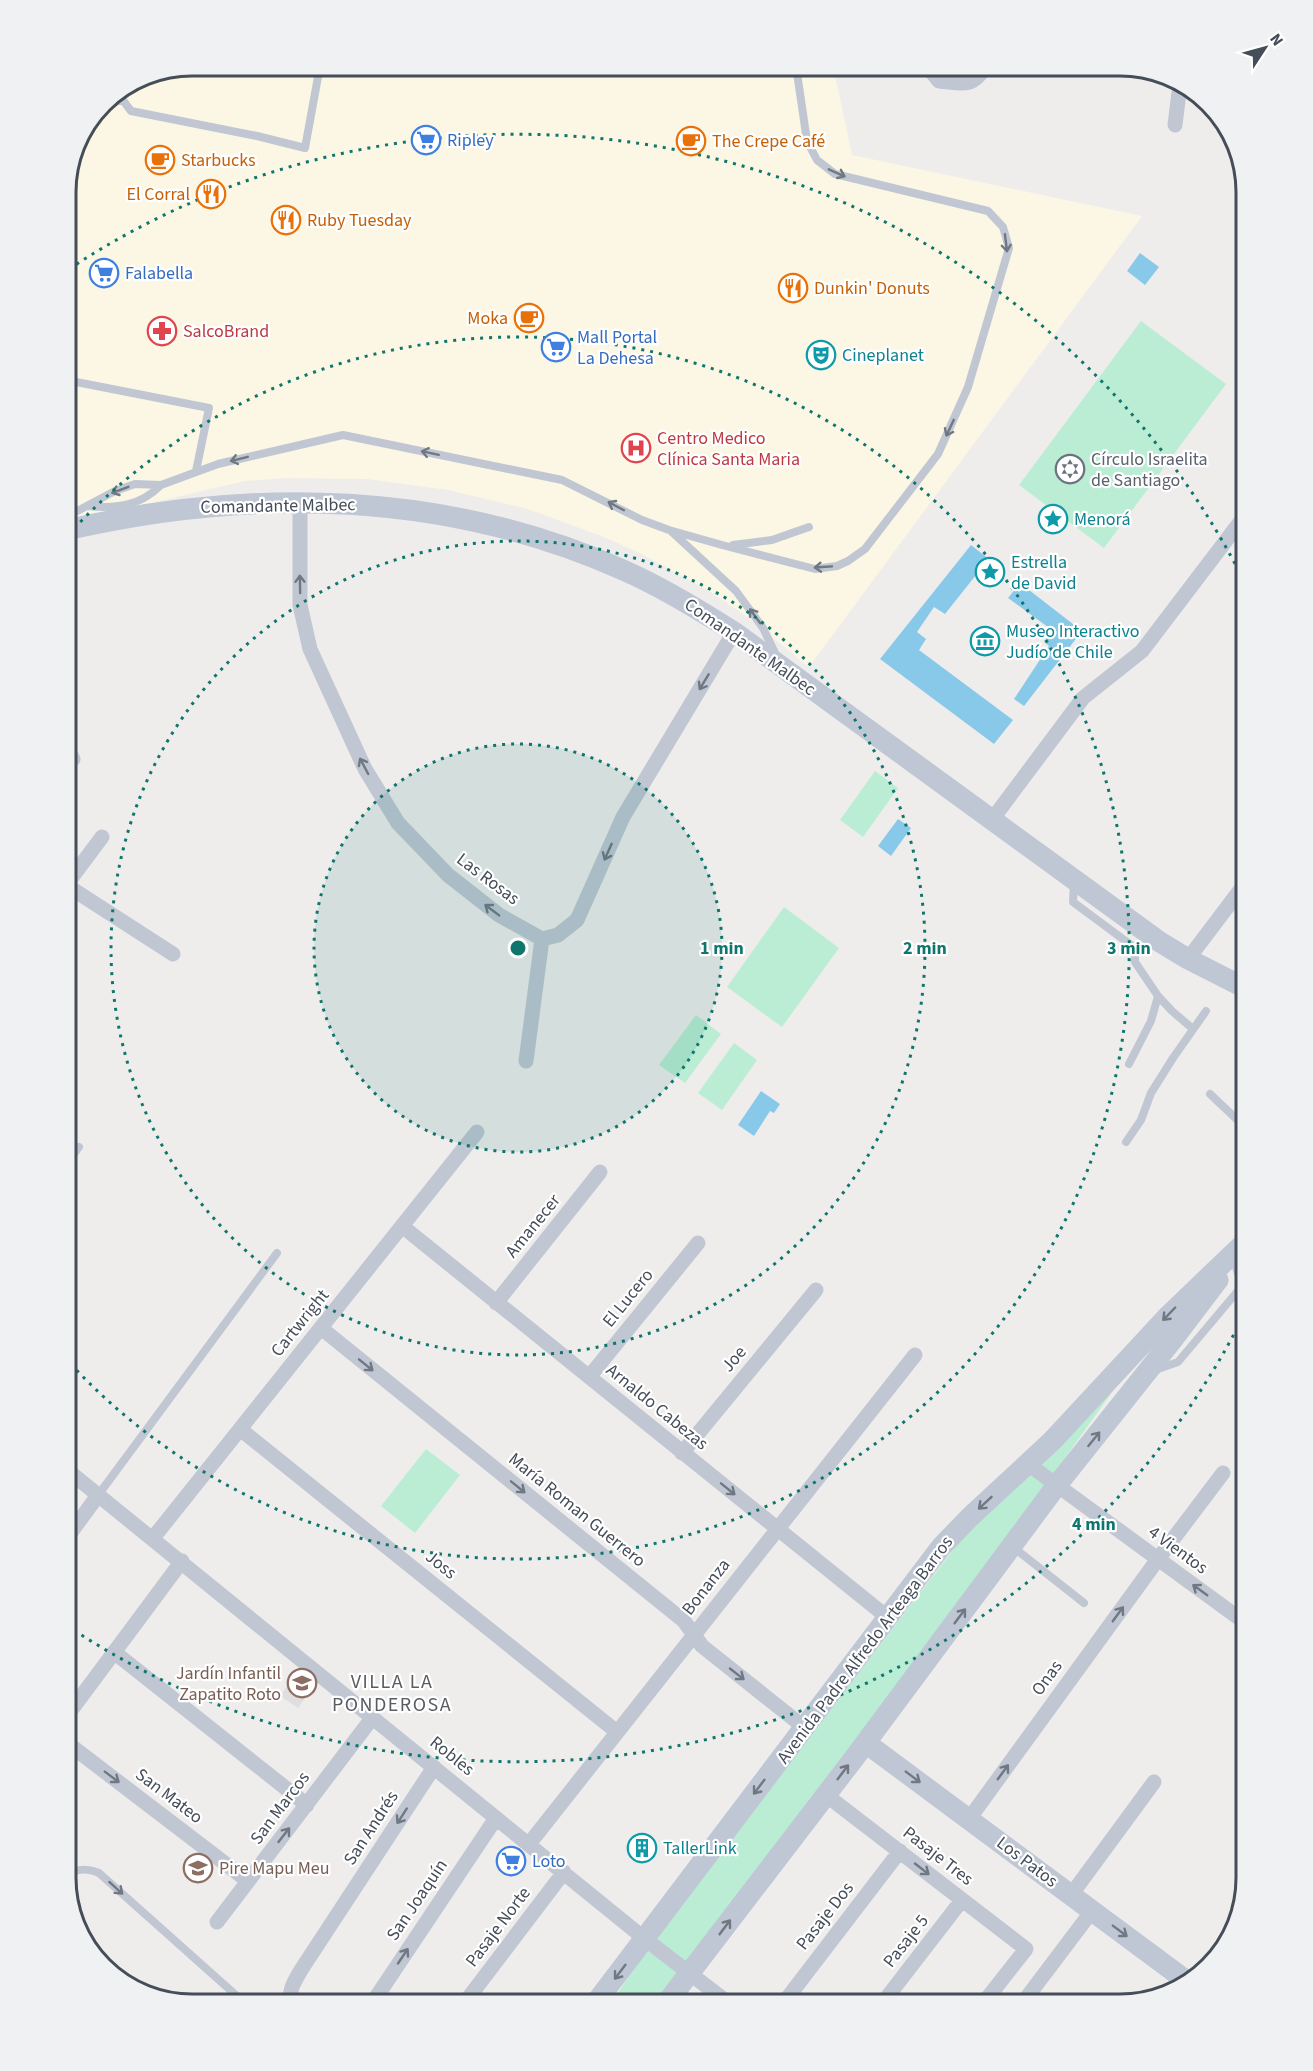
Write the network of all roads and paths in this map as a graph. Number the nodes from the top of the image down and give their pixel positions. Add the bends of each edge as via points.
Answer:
1 (318, 77) edge
2 (798, 77) edge
3 (936, 77) edge
4 (978, 77) edge
5 (1179, 92) edge
6 (123, 100) edge
7 (1175, 125) dead end
8 (77, 382) edge
9 (196, 471) junction
10 (161, 485) junction
11 (300, 502) junction
12 (87, 506) junction
13 (77, 513) edge
14 (125, 518) junction
15 (77, 519) edge
16 (809, 527) dead end
17 (1236, 527) edge
18 (669, 530) junction
19 (77, 536) edge
20 (722, 545) junction
21 (734, 632) junction
22 (782, 667) junction
23 (991, 821) junction
24 (102, 837) dead end
25 (77, 871) edge
26 (1074, 882) junction
27 (77, 892) edge
28 (1236, 896) edge
29 (542, 939) junction
30 (1160, 942) junction
31 (1135, 948) junction
32 (173, 954) dead end
33 (1188, 960) junction
34 (1236, 983) edge
35 (1158, 996) junction
36 (1206, 1011) dead end
37 (1193, 1029) junction
38 (526, 1061) dead end
39 (1129, 1064) dead end
40 (1210, 1094) dead end
41 (1236, 1119) edge
42 (477, 1132) dead end
43 (1126, 1142) dead end
44 (79, 1147) dead end
45 (76, 1151) edge
46 (600, 1172) dead end
47 (402, 1226) junction
48 (698, 1243) dead end
49 (1236, 1252) edge
50 (277, 1253) dead end
51 (1236, 1254) edge
52 (816, 1290) dead end
53 (496, 1303) junction
54 (321, 1328) junction
55 (915, 1355) dead end
56 (589, 1377) junction
57 (240, 1429) junction
58 (682, 1453) junction
59 (1028, 1464) junction
60 (1223, 1473) dead end
61 (76, 1477) edge
62 (1057, 1485) junction
63 (99, 1494) junction
64 (76, 1525) edge
65 (777, 1529) junction
66 (153, 1538) junction
67 (1011, 1546) junction
68 (1158, 1559) junction
69 (182, 1561) junction
70 (1084, 1603) dead end
71 (1236, 1615) edge
72 (887, 1617) junction
73 (694, 1635) junction
74 (114, 1652) junction
75 (76, 1703) edge
76 (373, 1717) junction
77 (804, 1728) junction
78 (616, 1732) junction
79 (866, 1743) junction
80 (76, 1750) edge
81 (434, 1767) junction
82 (1154, 1782) dead end
83 (826, 1794) junction
84 (307, 1805) junction
85 (496, 1818) junction
86 (969, 1819) junction
87 (529, 1844) junction
88 (900, 1851) junction
89 (76, 1871) edge
90 (564, 1872) junction
91 (248, 1881) junction
92 (1071, 1895) junction
93 (962, 1900) junction
94 (1092, 1911) junction
95 (217, 1922) dead end
96 (645, 1939) junction
97 (689, 1973) junction
98 (1181, 1977) edge
99 (235, 1994) edge
100 (290, 1994) edge
101 (378, 1994) edge
102 (471, 1994) edge
103 (602, 1994) edge
104 (673, 1994) edge
105 (716, 1994) edge
106 (790, 1994) edge
107 (893, 1994) edge
108 (991, 1994) edge
109 (1029, 1994) edge

1 - 6 lane via 305,148 131,111
2 -> 20 lane via 807,141 817,160 835,174 988,211 1003,227 1009,248 968,387 938,454 865,549 837,566 815,569
3 - 4 street via 939,81 966,84
5 - 7 street
8 - 9 lane via 209,408
9 - 10 lane
18 -> 9 lane via 562,480 343,435
10 -> 12 lane via 135,484
10 - 12 lane via 137,503
11 - 14 main road, Comandante Malbec via 212,506
11 - 21 main road, Comandante Malbec via 393,507 507,528 625,570
29 -> 11 street, Las Rosas via 499,915 448,875 398,823 365,770 310,649 300,605
12 - 13 lane
14 - 15 main road, Comandante Malbec
14 - 19 main road, Comandante Malbec
16 - 20 lane via 755,544
17 - 23 street via 1142,651 1083,698
18 - 20 lane
22 -> 18 lane via 763,628 736,591
21 - 22 main road, Comandante Malbec
21 -> 29 street via 623,817 577,920 558,935
22 - 23 main road, Comandante Malbec
23 - 26 main road, Comandante Malbec
24 - 25 street
26 - 30 main road, Comandante Malbec
26 - 31 lane via 1073,902
27 - 32 street
28 - 33 street
29 - 38 street
30 - 31 lane
30 - 33 main road, Comandante Malbec
31 - 35 lane via 1135,962
33 - 34 main road, Comandante Malbec
35 - 37 lane
35 - 39 lane via 1151,1021
36 - 37 lane
37 - 43 lane via 1151,1093 1141,1120
40 - 41 lane
42 - 47 street, Cartwright
44 - 45 lane
46 - 53 street, Amanecer
47 - 53 street, Arnaldo Cabezas
47 - 54 street, Cartwright
48 - 56 street, El Lucero
49 -> 59 main road, Avenida Padre Alfredo Arteaga Barros via 1169,1315
50 - 63 lane
62 -> 51 main road, Avenida Padre Alfredo Arteaga Barros
52 - 58 street, Joe
53 - 56 street, Arnaldo Cabezas
54 - 57 street, Cartwright
54 -> 73 street, María Roman Guerrero via 684,1621
55 - 65 street, Bonanza
56 - 58 street, Arnaldo Cabezas
57 - 66 street, Cartwright
57 - 78 street, Joss
58 -> 65 street, Arnaldo Cabezas
59 - 62 street, 4 Vientos
59 -> 72 main road, Avenida Padre Alfredo Arteaga Barros via 955,1532
60 - 68 street, Onas
61 - 63 street, Robles
62 - 67 main road, Avenida Padre Alfredo Arteaga Barros
62 - 68 street, 4 Vientos
63 - 64 street
63 - 66 street, Robles
65 - 72 street, Arnaldo Cabezas
65 - 73 street, Bonanza
66 - 69 street, Robles
67 - 70 lane
79 -> 67 main road, Avenida Padre Alfredo Arteaga Barros
71 -> 68 street, 4 Vientos
86 -> 68 street, Onas
69 - 74 street
69 - 76 street, Robles
72 - 77 main road, Avenida Padre Alfredo Arteaga Barros
73 -> 77 street, María Roman Guerrero via 702,1646
73 - 78 street, Bonanza
74 - 75 street
74 - 84 street
76 - 81 street, Robles
76 - 84 street, San Marcos
77 -> 96 main road, Avenida Padre Alfredo Arteaga Barros
78 - 87 street, Bonanza
83 -> 79 main road, Avenida Padre Alfredo Arteaga Barros
79 -> 86 main road, Los Patos
80 -> 91 street, San Mateo
81 - 85 street, Robles
81 -> 100 street, San Andrés via 301,1970
82 - 92 street
83 - 88 street, Pasaje Tres
97 -> 83 main road, Avenida Padre Alfredo Arteaga Barros
91 -> 84 street, San Marcos
85 - 87 street, Robles
101 -> 85 street, San Joaquín
86 - 92 main road, Los Patos
87 - 90 street, Robles
88 -> 93 street, Pasaje Tres
88 - 106 street, Pasaje Dos
89 -> 99 lane via 99,1873
90 - 96 street, Robles
90 - 102 street, Pasaje Norte
91 - 95 street, San Marcos
92 - 94 main road, Los Patos
93 - 107 street, Pasaje 5
93 - 108 street, Pasaje Tres via 1026,1949
94 -> 98 main road, Los Patos
94 - 109 street
96 - 97 street, Robles
96 -> 103 main road, Avenida Padre Alfredo Arteaga Barros
97 - 104 main road, Avenida Padre Alfredo Arteaga Barros
97 - 105 street, Robles

